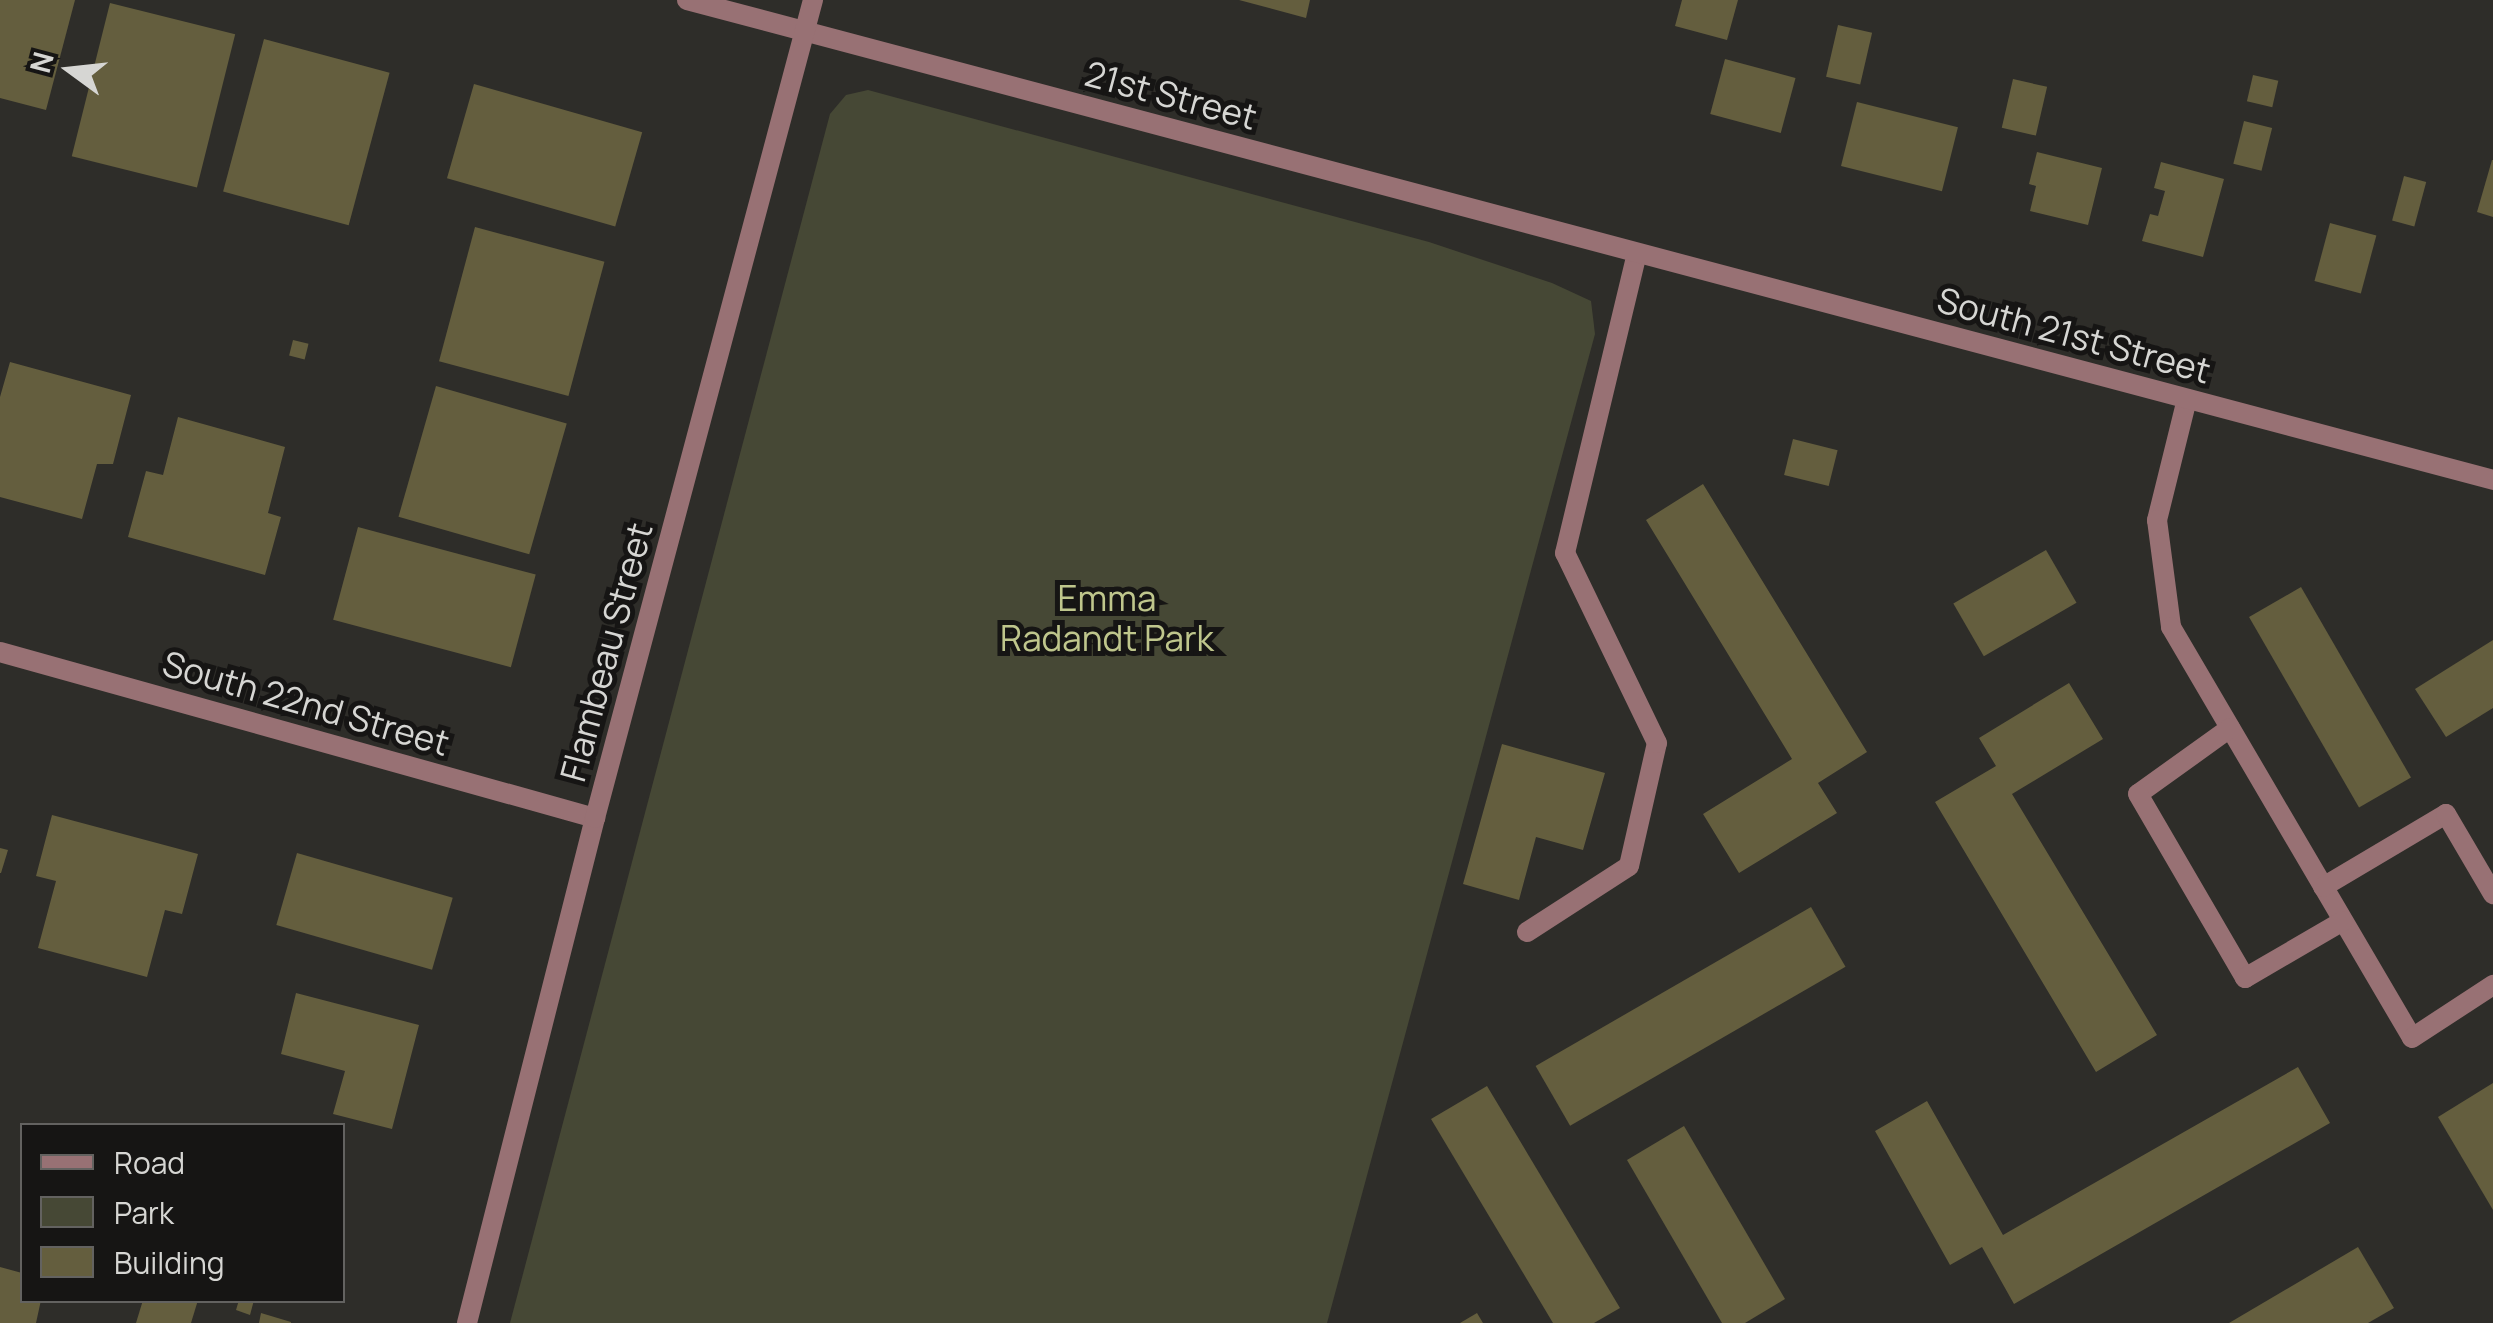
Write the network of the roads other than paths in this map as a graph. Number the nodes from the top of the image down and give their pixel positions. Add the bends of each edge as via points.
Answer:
1 (687, 0) edge
2 (813, 0) edge
3 (804, 31) junction
4 (1637, 254) junction
5 (2187, 399) junction
6 (2493, 480) edge
7 (0, 652) edge
8 (2230, 728) junction
9 (596, 818) junction
10 (2323, 888) junction
11 (2493, 894) edge
12 (2343, 921) junction
13 (1526, 932) dead end
14 (2493, 985) edge
15 (467, 1323) edge

1 - 3 street, 21st Street
2 - 3 street, Flambeau Street
3 - 4 street, 21st Street
3 - 9 street, Flambeau Street
4 - 5 street, South 21st Street
4 - 13 street via 1565,553 1657,743 1629,866
5 - 6 street, South 21st Street
5 - 8 street via 2157,520 2168,610 2171,627
7 - 9 street, South 22nd Street
8 - 10 street
8 - 12 street via 2138,794 2245,978
9 - 15 street, Flambeau Street
10 - 11 street via 2446,814
10 - 12 street
12 - 14 street via 2412,1038

